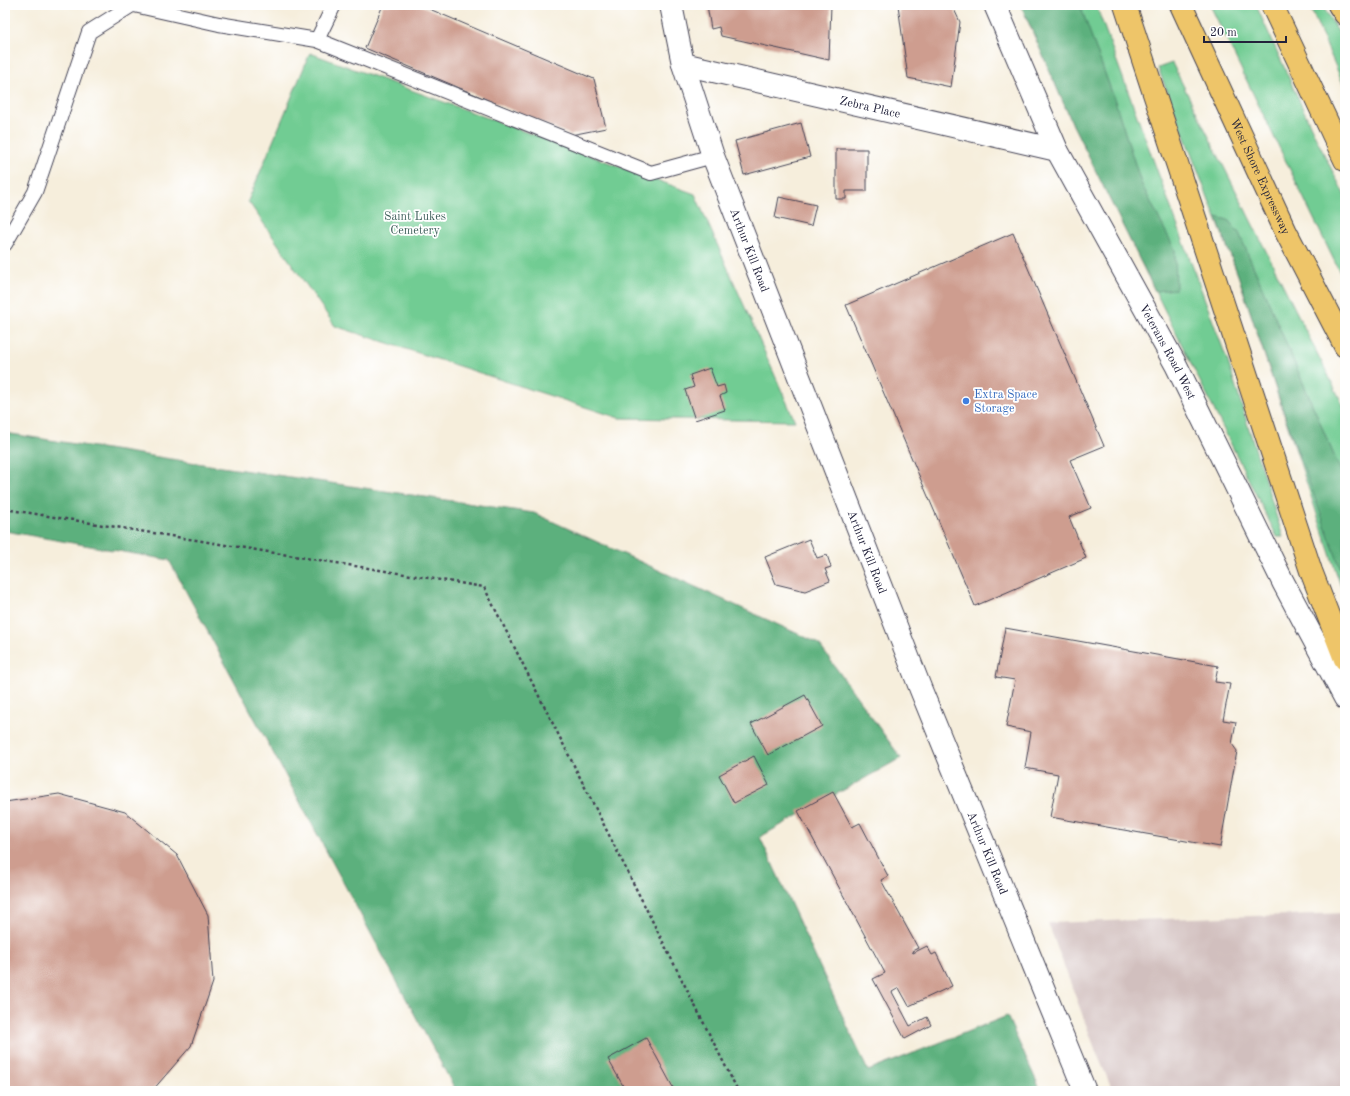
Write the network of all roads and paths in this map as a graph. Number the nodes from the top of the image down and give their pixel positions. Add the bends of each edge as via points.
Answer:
1 (133, 5) edge
2 (334, 5) edge
3 (671, 5) edge
4 (995, 5) edge
5 (1125, 5) edge
6 (1181, 5) edge
7 (1272, 5) edge
8 (1339, 5) edge
9 (1345, 14) edge
10 (316, 40) junction
11 (683, 64) junction
12 (1058, 150) junction
13 (713, 156) junction
14 (1345, 160) edge
15 (5, 244) edge
16 (1345, 346) edge
17 (5, 509) edge
18 (1345, 659) edge
19 (1345, 698) edge
20 (738, 1091) edge
21 (1085, 1091) edge

1 - 10 lane via 219,24
1 - 15 lane via 89,32 35,192
2 - 10 lane
3 - 11 street, Arthur Kill Road
4 - 12 street, Veterans Road West
5 - 18 highway via 1311,571
6 - 16 highway, West Shore Expressway via 1286,232
7 - 14 highway
8 - 9 highway
10 - 13 lane via 651,173
11 - 12 street, Zebra Place
11 - 13 street, Arthur Kill Road
12 - 19 street, Veterans Road West via 1176,365 1283,582
13 - 21 street, Arthur Kill Road via 921,690
17 - 20 path via 484,587

